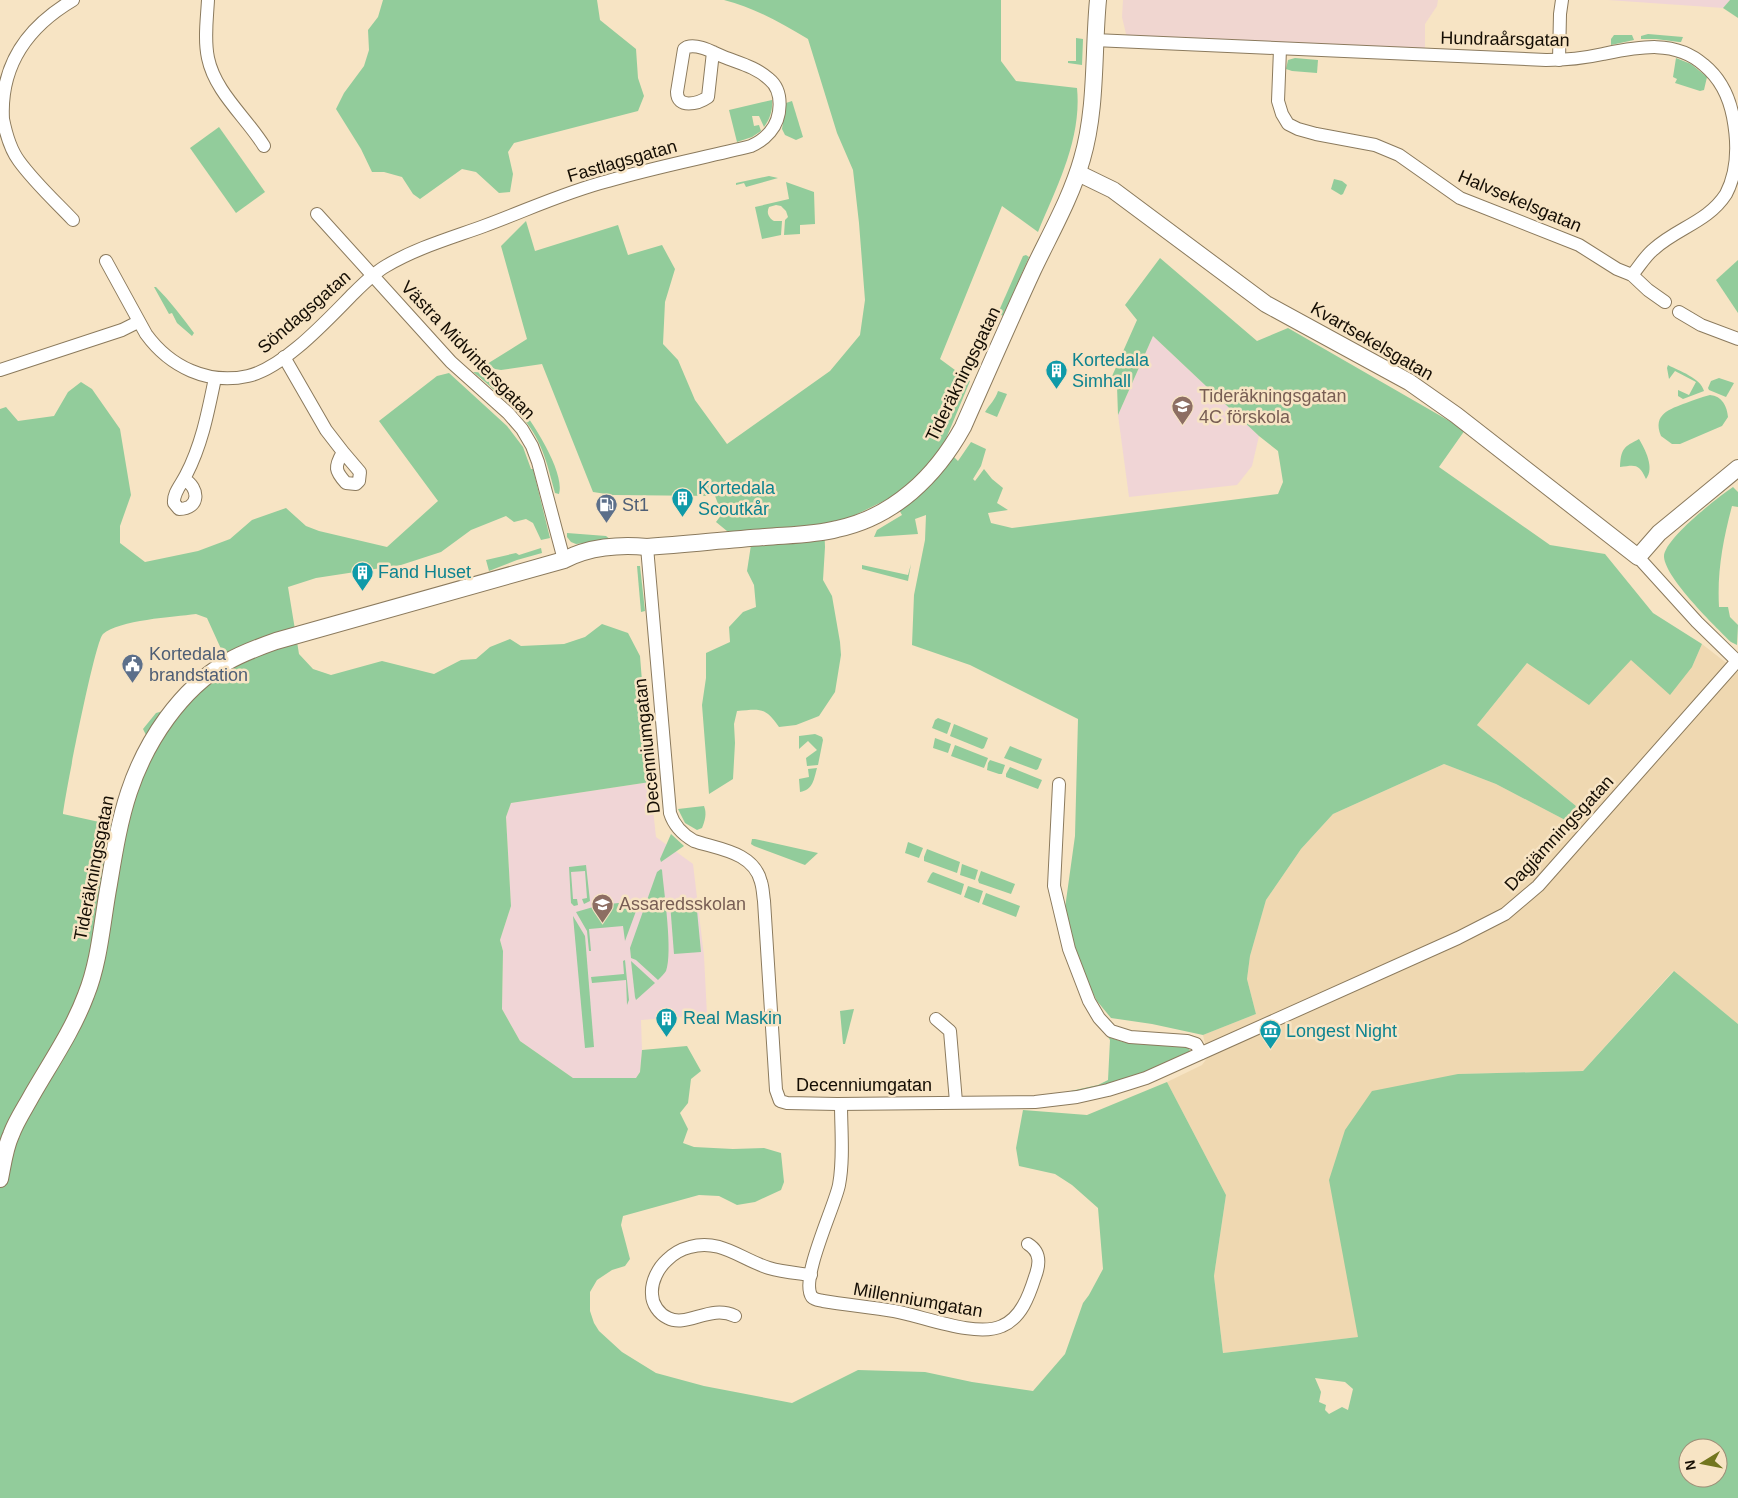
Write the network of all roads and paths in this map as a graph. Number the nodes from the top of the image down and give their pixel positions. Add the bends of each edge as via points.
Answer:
1 (74, 0) edge
2 (208, 0) edge
3 (1098, 0) edge
4 (1562, 0) edge
5 (1094, 40) junction
6 (1280, 49) junction
7 (713, 52) junction
8 (1559, 60) junction
9 (1, 90) edge
10 (264, 146) dead end
11 (1078, 173) junction
12 (317, 214) dead end
13 (73, 220) dead end
14 (106, 261) dead end
15 (373, 275) junction
16 (1632, 275) junction
17 (1665, 302) dead end
18 (1679, 312) dead end
19 (138, 322) junction
20 (1738, 339) edge
21 (284, 357) junction
22 (0, 370) edge
23 (215, 378) junction
24 (343, 452) dead end
25 (1738, 468) edge
26 (184, 480) dead end
27 (648, 547) junction
28 (1638, 557) junction
29 (564, 560) junction
30 (1737, 661) edge
31 (1059, 784) dead end
32 (936, 1019) dead end
33 (1231, 1041) joint
34 (1201, 1053) junction
35 (956, 1102) junction
36 (841, 1104) junction
37 (0, 1179) edge
38 (1028, 1244) dead end
39 (810, 1275) junction
40 (734, 1316) dead end

1 - 9 street via 52,13 19,46
2 - 10 street via 207,42 211,69 225,94
3 - 5 street, Tideräkningsgatan
4 - 8 street
5 - 6 street, Hundraårsgatan
5 - 11 street, Tideräkningsgatan via 1089,129
6 - 8 street, Hundraårsgatan
6 - 16 street, Halvsekelsgatan via 1278,101 1288,124 1316,134 1391,151 1460,198 1566,239
7 - 7 street, Fastlagsgatan via 708,97 682,103 676,94 685,48 695,46
7 - 15 street, Fastlagsgatan via 757,70 776,86 779,102 777,119 771,131 758,143 583,188 402,257
8 - 16 street, Hundraårsgatan via 1642,47 1674,49 1697,59 1716,75 1726,92 1736,136 1734,179 1707,216 1654,248
9 - 13 street via 2,115 10,146 19,161
11 - 27 street, Tideräkningsgatan via 963,427 941,462 914,490 880,513 835,530
11 - 28 street, Kvartsekelsgatan via 1113,190 1266,304 1409,382
12 - 15 street, Västra Midvintersgatan
14 - 19 street, Söndagsgatan
15 - 21 street, Söndagsgatan
15 - 29 street, Västra Midvintersgatan via 451,362 522,429 538,462
16 - 17 street, Halvsekelsgatan
18 - 20 street via 1701,325
19 - 22 street
19 - 23 street, Söndagsgatan via 153,344 174,362 186,370
21 - 23 street, Söndagsgatan via 251,375
21 - 24 street via 326,430
23 - 26 street via 201,441
25 - 28 street via 1659,533
27 - 29 street, Tideräkningsgatan via 615,547 577,553
27 - 36 street, Decenniumgatan via 667,794 672,821 694,841 738,855 753,866 760,878 779,1099 787,1103
28 - 30 street
29 - 37 street, Tideräkningsgatan via 260,646 215,670 182,699 150,744 129,791 121,818 91,981 61,1046 10,1136
30 - 33 street, Dagjämningsgatan via 1549,874 1505,914
31 - 34 street via 1054,886 1069,949 1089,1001 1111,1031 1130,1037 1187,1041 1196,1044
32 - 35 street, Decenniumgatan via 950,1031
33 - 34 street, Decenniumgatan
34 - 35 street, Decenniumgatan via 1146,1078 1077,1097 1035,1102
35 - 36 street, Decenniumgatan
36 - 39 street, Millenniumgatan via 839,1187
38 - 39 street, Millenniumgatan via 1036,1250 1039,1262 1026,1303 1008,1323 990,1330 816,1300 810,1291
39 - 40 street via 768,1268 707,1244 684,1248 661,1266 652,1293 654,1305 665,1317 679,1321 712,1313

